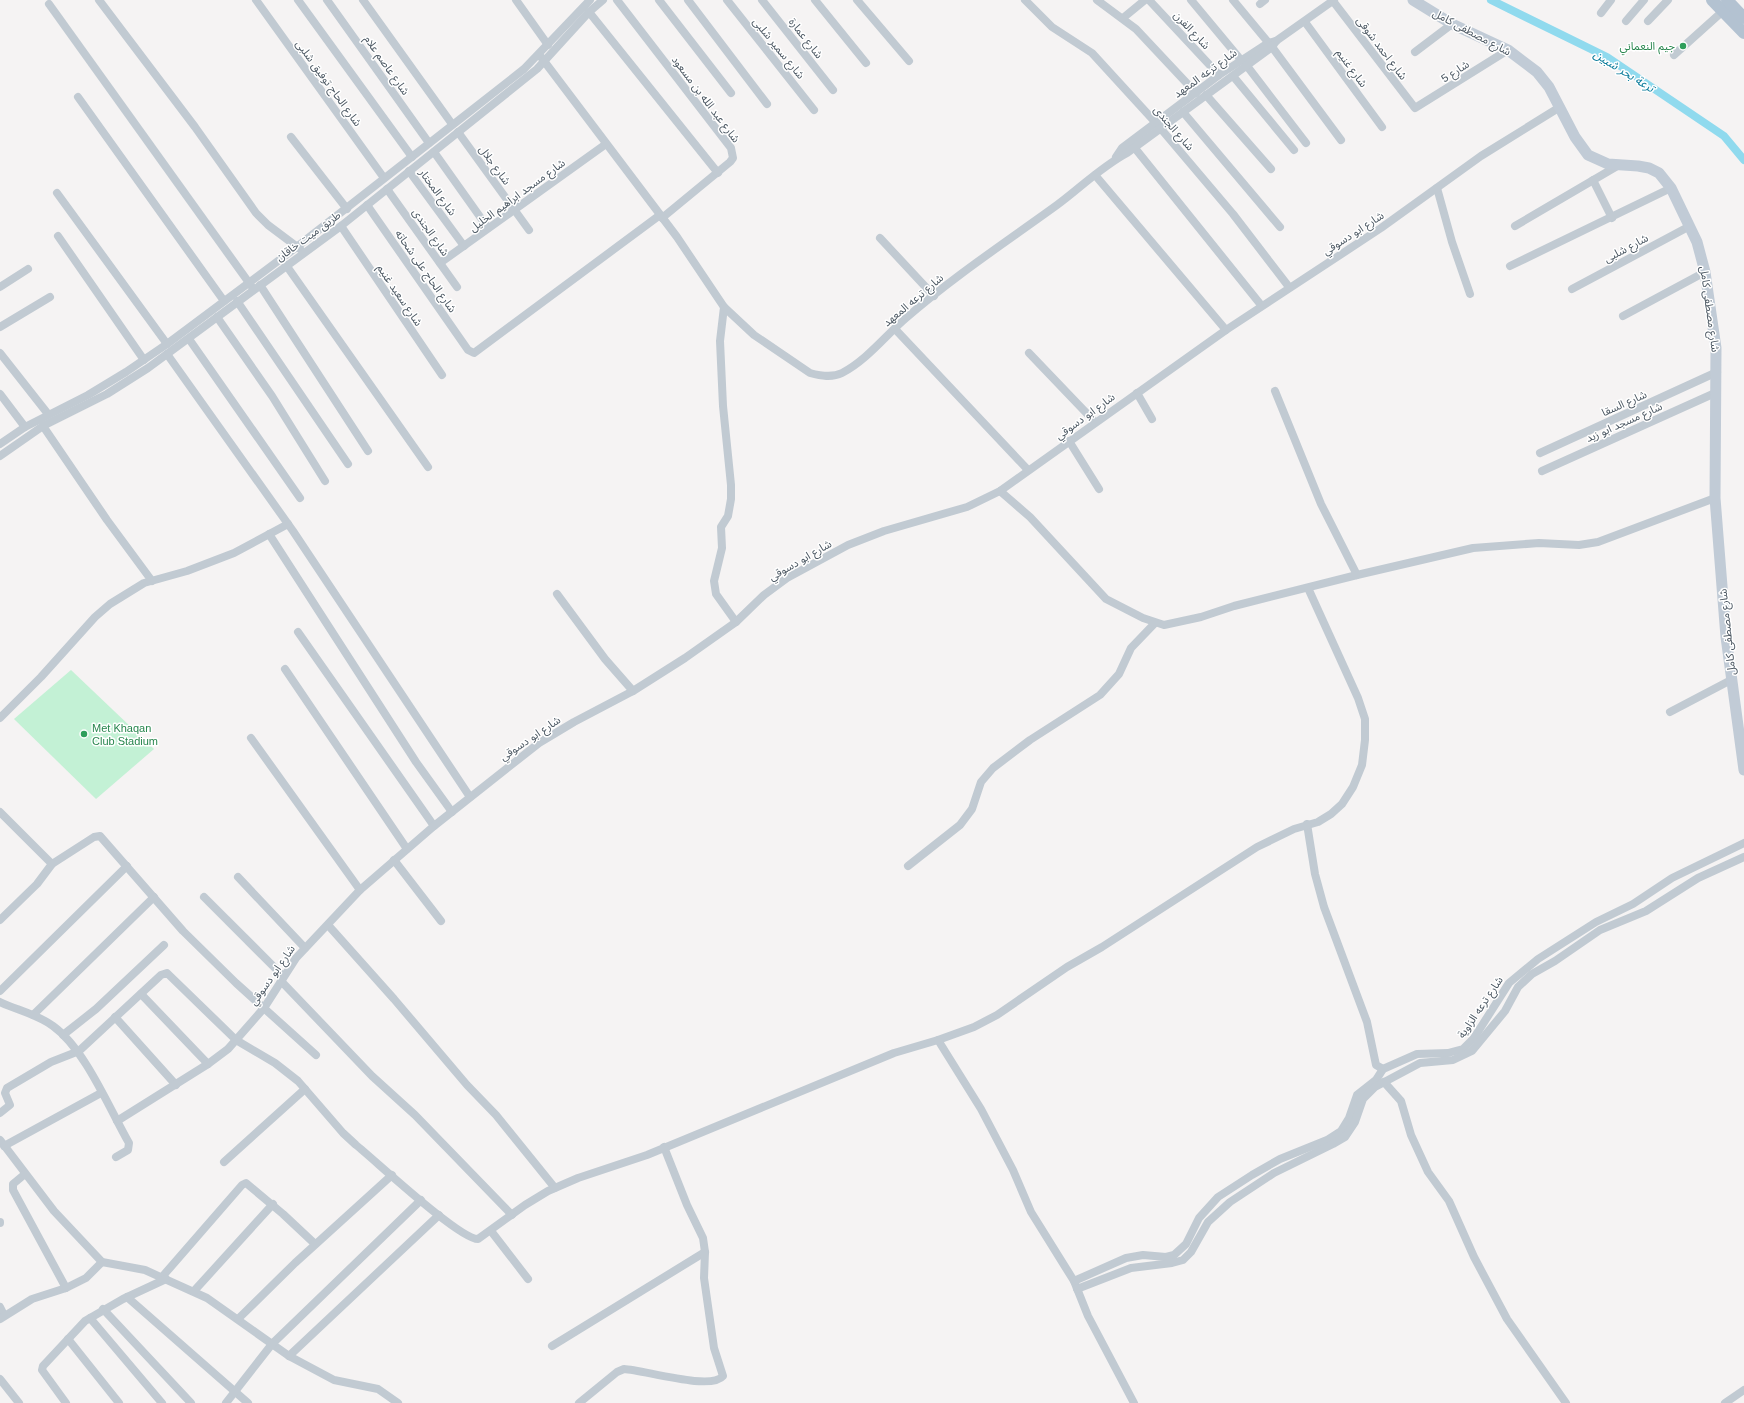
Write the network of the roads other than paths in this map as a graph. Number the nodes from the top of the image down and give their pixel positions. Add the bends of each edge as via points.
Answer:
1 (99, 0) edge
2 (256, 0) edge
3 (298, 0) edge
4 (328, 0) edge
5 (363, 0) edge
6 (516, 0) edge
7 (603, 0) edge
8 (617, 0) edge
9 (659, 0) edge
10 (688, 0) edge
11 (727, 0) edge
12 (762, 0) edge
13 (815, 0) edge
14 (857, 0) edge
15 (1025, 0) edge
16 (1097, 0) edge
17 (1145, 0) edge
18 (1149, 0) edge
19 (1191, 0) edge
20 (1233, 0) edge
21 (1413, 0) edge
22 (1611, 0) edge
23 (1644, 0) edge
24 (1668, 0) edge
25 (1712, 0) edge
26 (1334, 1) edge
27 (49, 4) dead end
28 (590, 4) edge
29 (1725, 6) edge
30 (1601, 13) dead end
31 (1123, 18) junction
32 (1744, 18) edge
33 (1626, 21) dead end
34 (1648, 21) dead end
35 (1305, 22) junction
36 (1452, 24) junction
37 (1744, 33) edge
38 (1272, 44) junction
39 (548, 45) junction
40 (1508, 50) junction
41 (1415, 52) dead end
42 (1674, 55) dead end
43 (541, 58) junction
44 (909, 61) dead end
45 (866, 63) dead end
46 (1244, 63) junction
47 (1219, 76) junction
48 (1233, 76) junction
49 (1210, 82) junction
50 (1216, 89) junction
51 (833, 90) dead end
52 (731, 93) dead end
53 (1196, 93) junction
54 (1206, 95) junction
55 (78, 97) dead end
56 (767, 104) dead end
57 (1414, 107) joint
58 (1560, 107) junction
59 (814, 110) dead end
60 (1183, 112) junction
61 (452, 124) junction
62 (1158, 126) junction
63 (1382, 127) dead end
64 (458, 132) junction
65 (291, 137) dead end
66 (1341, 140) dead end
67 (429, 142) junction
68 (1306, 143) dead end
69 (606, 144) junction
70 (1134, 147) junction
71 (1294, 150) dead end
72 (434, 152) junction
73 (412, 157) junction
74 (1114, 160) junction
75 (1619, 165) junction
76 (1271, 169) dead end
77 (409, 171) junction
78 (718, 173) junction
79 (1095, 175) junction
80 (384, 178) junction
81 (1593, 180) junction
82 (1437, 188) junction
83 (1671, 188) junction
84 (387, 189) junction
85 (57, 193) dead end
86 (367, 205) junction
87 (347, 209) junction
88 (514, 210) junction
89 (661, 217) junction
90 (1612, 218) junction
91 (341, 226) junction
92 (1514, 226) dead end
93 (1690, 226) junction
94 (1280, 227) dead end
95 (488, 228) junction
96 (529, 230) dead end
97 (58, 236) dead end
98 (880, 238) dead end
99 (464, 246) junction
100 (301, 250) junction
101 (440, 263) junction
102 (286, 265) junction
103 (1510, 266) dead end
104 (28, 269) dead end
105 (1705, 272) junction
106 (254, 285) junction
107 (0, 287) edge
108 (457, 287) dead end
109 (1289, 288) junction
110 (1572, 289) dead end
111 (1470, 294) dead end
112 (934, 296) junction
113 (50, 297) dead end
114 (224, 301) junction
115 (237, 301) junction
116 (1261, 305) junction
117 (724, 307) junction
118 (1623, 316) dead end
119 (216, 317) junction
120 (0, 327) edge
121 (895, 328) junction
122 (1226, 330) junction
123 (189, 339) junction
124 (167, 344) junction
125 (468, 350) joint
126 (0, 353) edge
127 (1029, 353) dead end
128 (167, 354) junction
129 (144, 360) junction
130 (1717, 372) junction
131 (442, 375) dead end
132 (1274, 391) dead end
133 (1136, 393) junction
134 (1715, 393) junction
135 (0, 394) edge
136 (48, 414) junction
137 (1152, 418) dead end
138 (1095, 422) junction
139 (43, 426) junction
140 (25, 427) junction
141 (1069, 441) junction
142 (0, 444) edge
143 (368, 450) dead end
144 (1540, 453) dead end
145 (0, 456) edge
146 (348, 464) dead end
147 (428, 467) dead end
148 (1028, 470) junction
149 (1542, 471) dead end
150 (325, 481) dead end
151 (1099, 489) dead end
152 (1000, 491) junction
153 (300, 498) dead end
154 (1715, 498) junction
155 (288, 524) junction
156 (269, 534) junction
157 (1357, 575) junction
158 (152, 582) junction
159 (1308, 588) junction
160 (557, 594) dead end
161 (736, 622) junction
162 (1156, 623) junction
163 (298, 632) dead end
164 (285, 669) dead end
165 (1731, 680) junction
166 (633, 691) junction
167 (1670, 712) dead end
168 (0, 718) edge
169 (251, 738) dead end
170 (1744, 770) edge
171 (470, 797) junction
172 (0, 812) edge
173 (452, 812) junction
174 (1307, 824) junction
175 (434, 826) junction
176 (1744, 843) edge
177 (407, 849) junction
178 (1744, 857) edge
179 (394, 860) junction
180 (52, 864) junction
181 (127, 866) junction
182 (908, 866) dead end
183 (238, 877) dead end
184 (360, 890) junction
185 (154, 897) junction
186 (204, 897) dead end
187 (0, 920) edge
188 (441, 921) dead end
189 (328, 925) junction
190 (164, 945) dead end
191 (305, 948) junction
192 (282, 979) junction
193 (0, 991) edge
194 (141, 994) junction
195 (0, 1002) edge
196 (264, 1008) junction
197 (33, 1015) junction
198 (115, 1017) junction
199 (63, 1035) junction
200 (236, 1040) junction
201 (938, 1040) junction
202 (78, 1052) junction
203 (316, 1055) dead end
204 (208, 1064) junction
205 (1383, 1070) junction
206 (1384, 1082) junction
207 (176, 1085) junction
208 (305, 1088) junction
209 (101, 1093) junction
210 (0, 1113) edge
211 (117, 1121) junction
212 (2, 1143) edge
213 (664, 1147) junction
214 (116, 1157) dead end
215 (224, 1162) dead end
216 (25, 1174) junction
217 (392, 1175) junction
218 (555, 1188) junction
219 (421, 1200) junction
220 (273, 1204) junction
221 (439, 1215) junction
222 (512, 1215) junction
223 (491, 1231) junction
224 (315, 1244) junction
225 (705, 1252) junction
226 (102, 1262) junction
227 (164, 1278) junction
228 (528, 1278) dead end
229 (1075, 1285) junction
230 (66, 1288) junction
231 (194, 1292) junction
232 (127, 1297) junction
233 (0, 1307) edge
234 (103, 1310) junction
235 (2, 1317) edge
236 (90, 1318) junction
237 (238, 1319) junction
238 (68, 1339) junction
239 (272, 1344) junction
240 (552, 1346) dead end
241 (290, 1356) junction
242 (0, 1379) edge
243 (1744, 1390) edge
244 (235, 1393) junction
245 (19, 1403) edge
246 (66, 1403) edge
247 (119, 1403) edge
248 (162, 1403) edge
249 (191, 1403) edge
250 (226, 1403) edge
251 (248, 1403) edge
252 (398, 1403) edge
253 (579, 1403) edge
254 (1134, 1403) edge
255 (1566, 1403) edge
256 (1725, 1403) edge

1 - 100 street via 256,213
2 - 80 street, شارع الحاج توفيق شلبى
3 - 73 street
4 - 67 street, شارع عاصم علام
5 - 61 street
6 - 39 street
7 - 28 street, طريق ميت خاقان
8 - 78 street, شارع عبد الله بن مسعود via 731,148 733,158
9 - 52 street
10 - 56 street
11 - 59 street, شارع سمير شلبى
12 - 51 street, شارع عمارة
13 - 45 street
14 - 44 street
15 - 62 street, شارع الجندى via 1052,27 1092,53
16 - 31 street
17 - 31 street
18 - 47 street, شارع الفرن
19 - 46 street
20 - 38 street
21 - 36 main road, شارع مصطفى كامل
22 - 30 street
23 - 33 street
24 - 34 street
25 - 29 main road
26 - 35 street, شارع ترعه المعهد
26 - 57 street, شارع احمد شوقى
27 - 106 street
28 - 39 street, طريق ميت خاقان
28 - 43 street, طريق ميت خاقان
28 - 78 street
29 - 32 main road
29 - 37 main road
29 - 42 street
31 - 53 street
35 - 38 street, شارع ترعه المعهد
35 - 63 street, شارع غنيم
36 - 40 main road, شارع مصطفى كامل
36 - 41 street
38 - 46 street, شارع ترعه المعهد
38 - 66 street
39 - 43 street, طريق ميت خاقان
40 - 57 street, شارع 5 via 1419,108
40 - 58 main road, شارع مصطفى كامل via 1537,72
43 - 61 street, طريق ميت خاقان
43 - 64 street, طريق ميت خاقان
43 - 69 street, شارع ترعه المعهد
46 - 47 street, شارع ترعه المعهد
46 - 48 street, شارع ترعه المعهد
46 - 68 street
47 - 49 street, شارع ترعه المعهد
48 - 50 street, شارع ترعه المعهد
48 - 71 street
49 - 50 street
49 - 53 street, شارع ترعه المعهد
50 - 54 street, شارع ترعه المعهد
53 - 62 street, شارع ترعه المعهد
54 - 60 street, شارع ترعه المعهد
54 - 76 street
55 - 114 street
58 - 75 main road, شارع مصطفى كامل via 1581,147 1588,155
58 - 82 street, شارع ابو دسوقي via 1500,143
60 - 62 street, شارع ترعه المعهد
60 - 94 street
61 - 67 street, طريق ميت خاقان
62 - 70 street, شارع ترعه المعهد
62 - 74 street, شارع ترعه المعهد via 1122,148
62 - 109 street, شارع الجندى via 1233,214
64 - 72 street, طريق ميت خاقان
64 - 88 street, شارع جلال
65 - 87 street
67 - 73 street, طريق ميت خاقان
69 - 88 street, شارع مسجد ابراهيم الخليل
69 - 89 street, شارع ترعه المعهد
70 - 74 street, شارع ترعه المعهد
70 - 116 street
72 - 77 street, طريق ميت خاقان
72 - 95 street
73 - 80 street, طريق ميت خاقان
74 - 79 street, شارع ترعه المعهد
75 - 81 street
75 - 83 main road, شارع مصطفى كامل via 1649,168 1659,173
77 - 84 street, طريق ميت خاقان
77 - 99 street, شارع المختار
78 - 89 street, شارع عبد الله بن مسعود
79 - 112 street, شارع ترعه المعهد
79 - 122 street
80 - 87 street, طريق ميت خاقان
81 - 90 street
81 - 92 street
82 - 109 street, شارع ابو دسوقي
82 - 111 street
83 - 90 street
83 - 93 main road, شارع مصطفى كامل
84 - 86 street, طريق ميت خاقان
84 - 101 street, شارع الجندى
85 - 124 street
86 - 91 street, طريق ميت خاقان
86 - 125 street, شارع الحاج على شحاته
87 - 100 street, طريق ميت خاقان
88 - 95 street, شارع مسجد ابراهيم الخليل
88 - 96 street, شارع جلال
89 - 117 street, شارع ترعه المعهد
89 - 125 street, شارع عبد الله بن مسعود via 476,352 471,353
90 - 103 street
91 - 100 street, طريق ميت خاقان
91 - 131 street, شارع سعيد غنيم
93 - 105 main road, شارع مصطفى كامل
93 - 110 street, شارع شلبى
95 - 99 street, شارع مسجد ابراهيم الخليل
97 - 129 street
98 - 112 street
99 - 101 street, شارع مسجد ابراهيم الخليل
100 - 102 street, طريق ميت خاقان
100 - 106 street, طريق ميت خاقان
101 - 108 street, شارع الجندى
102 - 106 street, طريق ميت خاقان
102 - 147 street
104 - 107 street
105 - 118 street
105 - 130 main road, شارع مصطفى كامل
106 - 114 street, طريق ميت خاقان
106 - 115 street, طريق ميت خاقان
106 - 143 street
109 - 116 street, شارع ابو دسوقي
112 - 121 street, شارع ترعه المعهد
113 - 120 street
114 - 124 street, طريق ميت خاقان
115 - 119 street, طريق ميت خاقان
115 - 146 street
116 - 122 street, شارع ابو دسوقي
117 - 121 street, شارع ترعه المعهد via 754,335 810,373 820,376 831,376 851,368
117 - 161 street via 720,340 731,492 728,516 721,527 722,548 714,581 716,594
119 - 123 street, طريق ميت خاقان
119 - 150 street via 272,396
121 - 148 street
122 - 133 street, شارع ابو دسوقي
123 - 128 street, طريق ميت خاقان
123 - 153 street
124 - 129 street, طريق ميت خاقان
126 - 136 street
127 - 138 street
128 - 139 street, طريق ميت خاقان via 112,390
128 - 155 street
129 - 136 street, طريق ميت خاقان via 101,388
130 - 134 main road, شارع مصطفى كامل
130 - 144 street, شارع السقا
132 - 157 street via 1321,504
133 - 137 street
133 - 138 street, شارع ابو دسوقي
134 - 149 street, شارع مسجد ابو زيد
134 - 154 main road, شارع مصطفى كامل
135 - 140 street
136 - 140 street, طريق ميت خاقان
138 - 141 street, شارع ابو دسوقي
139 - 145 street, طريق ميت خاقان
139 - 158 street
140 - 142 street, طريق ميت خاقان
141 - 148 street, شارع ابو دسوقي
141 - 151 street
148 - 152 street, شارع ابو دسوقي
152 - 161 street, شارع ابو دسوقي via 974,504 884,531 848,546 787,578 764,595
152 - 162 street via 1035,522 1106,598 1127,611
154 - 157 street via 1598,542 1579,545 1539,543 1473,548
154 - 165 main road, شارع مصطفى كامل
155 - 156 street
155 - 171 street
156 - 158 street via 234,553
156 - 173 street via 396,732
157 - 159 street
158 - 168 street via 136,587 102,610
159 - 162 street via 1174,624
159 - 174 street via 1358,698 1365,719 1365,740 1362,765 1353,787 1342,804 1332,814 1318,822
160 - 166 street via 605,659
161 - 166 street, شارع ابو دسوقي
162 - 182 street via 1132,648 1112,684 1100,695 1024,744 993,768 981,782 972,809 960,825
163 - 175 street
164 - 177 street
165 - 167 street
165 - 170 main road, شارع مصطفى كامل
166 - 171 street, شارع ابو دسوقي via 539,743
169 - 184 street
171 - 173 street, شارع ابو دسوقي
172 - 180 street
173 - 175 street, شارع ابو دسوقي
174 - 201 street via 1257,847 1067,967 997,1015 974,1027
174 - 205 street via 1315,874 1324,907 1365,1015 1376,1065
175 - 177 street, شارع ابو دسوقي
176 - 205 street, شارع ترعه الزاوية via 1672,878 1633,904 1596,922 1538,959 1509,983 1474,1038 1463,1049 1448,1053 1417,1054
177 - 179 street, شارع ابو دسوقي
178 - 206 street, شارع ترعه الزاوية via 1698,878 1646,911 1600,930 1532,974 1518,987 1505,1011 1483,1040 1466,1055 1453,1060 1420,1063
179 - 184 street, شارع ابو دسوقي
179 - 188 street
180 - 181 street via 97,835
180 - 187 street via 37,884
181 - 185 street
181 - 193 street
183 - 191 street
184 - 189 street, شارع ابو دسوقي
185 - 196 street via 188,935
185 - 197 street
186 - 192 street
189 - 191 street, شارع ابو دسوقي
189 - 218 street via 496,1115
190 - 199 street via 96,1010
191 - 192 street, شارع ابو دسوقي
192 - 196 street, شارع ابو دسوقي
192 - 222 street via 372,1076 415,1115
194 - 198 street
194 - 200 street via 161,975 167,973
194 - 204 street
195 - 197 street
196 - 200 street, شارع ابو دسوقي
196 - 203 street
197 - 199 street via 54,1026
198 - 202 street
198 - 207 street
199 - 202 street
200 - 204 street, شارع ابو دسوقي
200 - 208 street via 275,1063
201 - 213 street via 894,1053
201 - 229 street via 980,1109 1031,1212
202 - 209 street
202 - 210 street via 50,1062 7,1088 5,1093 10,1105
204 - 207 street, شارع ابو دسوقي
205 - 229 street, شارع ترعه الزاوية via 1376,1080 1357,1095 1342,1131 1327,1140 1280,1159 1218,1197 1204,1210 1186,1244 1178,1252 1166,1257 1143,1255 1126,1258
206 - 229 street, شارع ترعه الزاوية via 1363,1099 1355,1122 1345,1137 1274,1173 1236,1198 1208,1222 1191,1252 1183,1260 1131,1268
206 - 255 street via 1401,1101 1411,1135 1425,1166 1449,1201 1474,1257 1507,1320
207 - 211 street, شارع ابو دسوقي
208 - 215 street
208 - 217 street via 343,1133
209 - 211 street
209 - 212 street
211 - 214 street via 129,1146 128,1150
212 - 216 street
213 - 218 street
213 - 225 street via 703,1238
216 - 226 street via 54,1212
216 - 230 street via 13,1184 13,1190
217 - 219 street
217 - 224 street
218 - 222 street
219 - 221 street
219 - 239 street
220 - 224 street
220 - 227 street via 248,1183 244,1183
220 - 231 street
221 - 223 street via 473,1239 482,1238
221 - 241 street
222 - 223 street
223 - 228 street
224 - 237 street
225 - 240 street
225 - 253 street via 704,1278 714,1348 722,1378 706,1382 692,1381 624,1369
226 - 227 street via 145,1270
226 - 230 street via 86,1278
227 - 231 street
227 - 232 street
229 - 254 street via 1088,1316
230 - 235 street via 32,1299
231 - 237 street
232 - 234 street
232 - 244 street
233 - 235 street
234 - 236 street
234 - 249 street
236 - 238 street
236 - 248 street
237 - 239 street
238 - 246 street via 42,1368
238 - 247 street
239 - 241 street
239 - 244 street
241 - 252 street via 334,1380 378,1389
242 - 245 street
243 - 256 street
244 - 250 street
244 - 251 street

